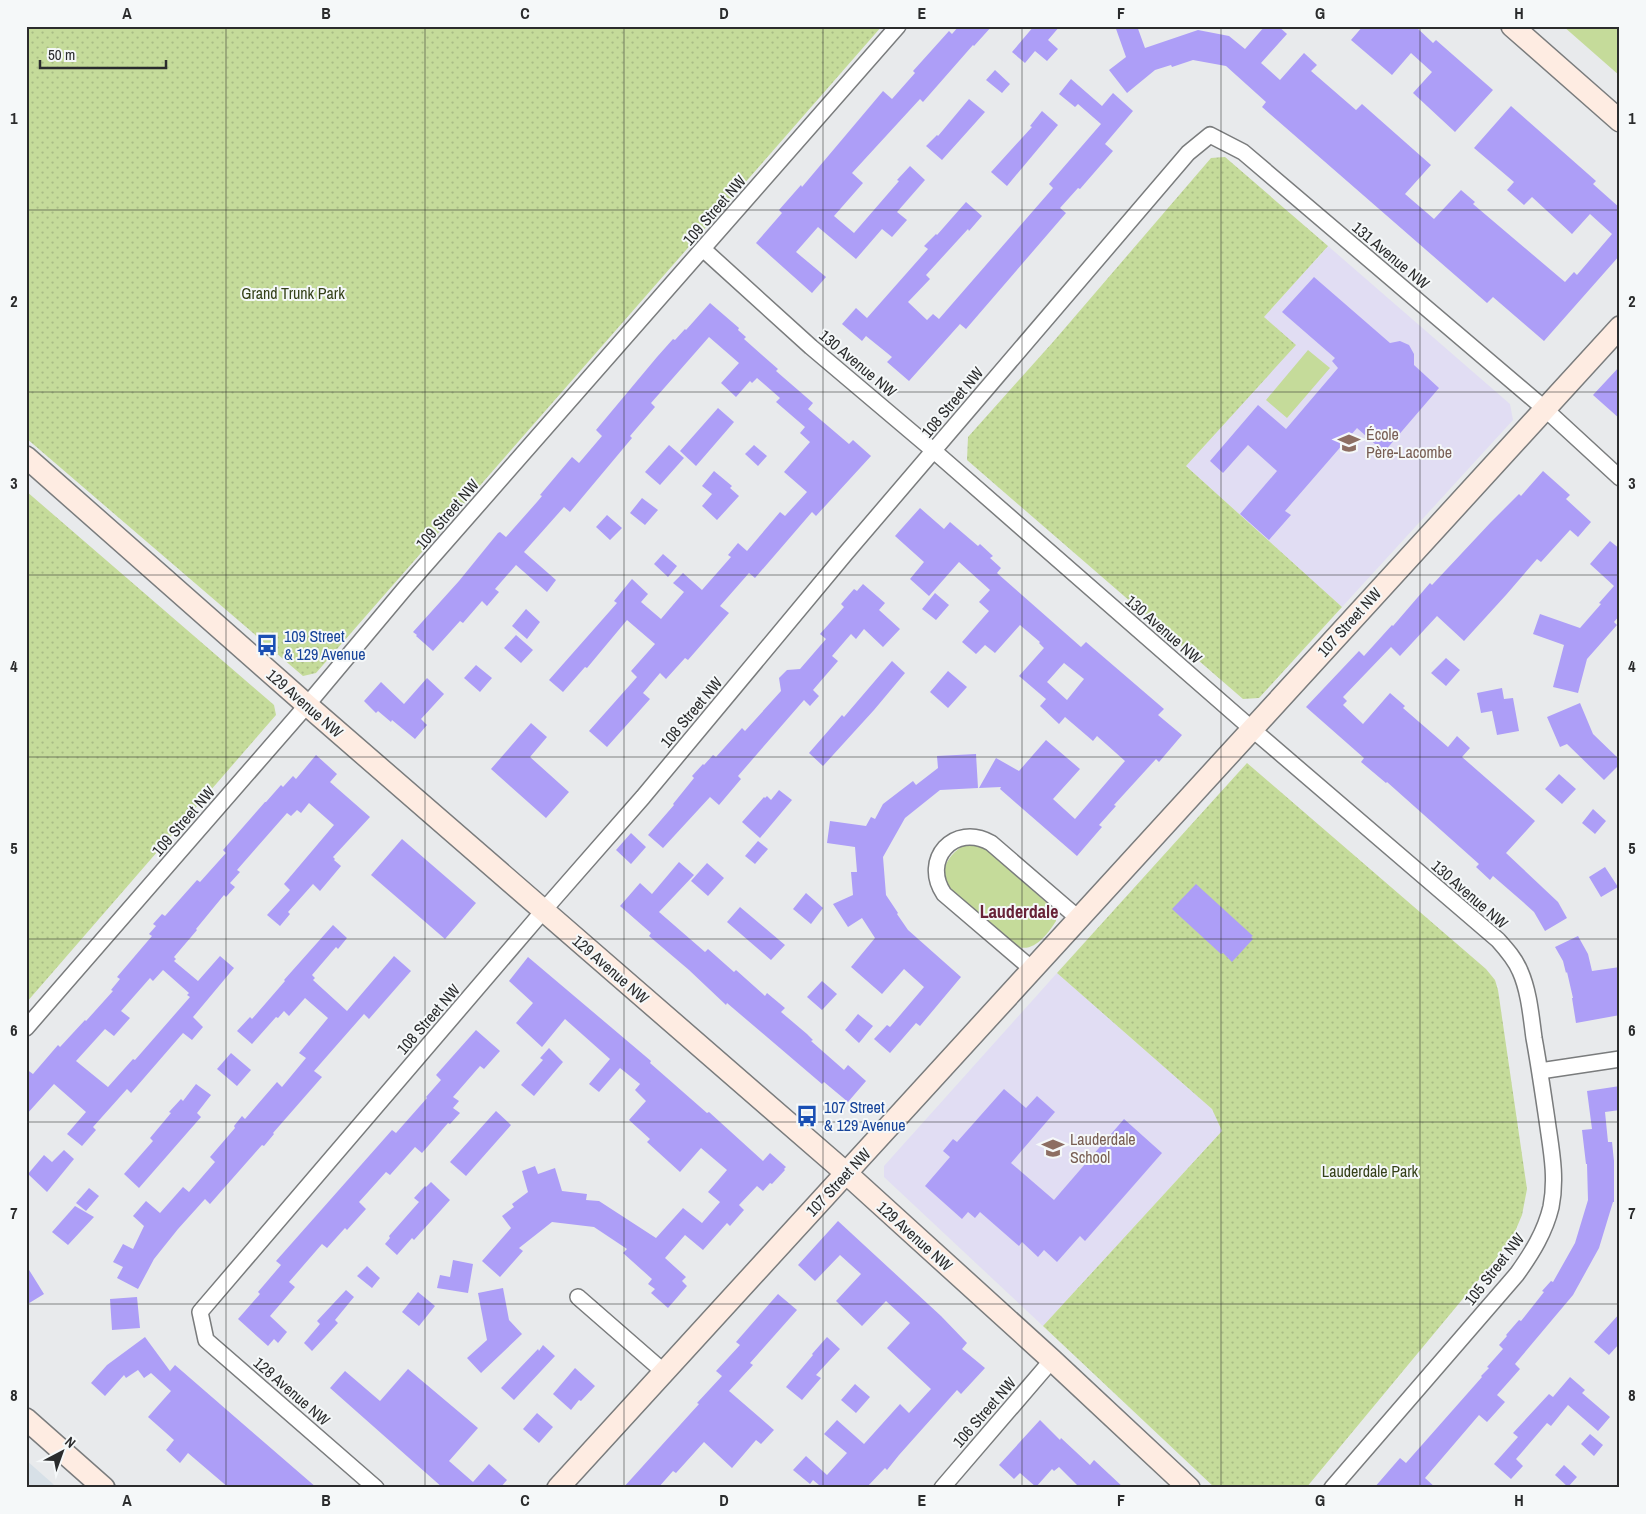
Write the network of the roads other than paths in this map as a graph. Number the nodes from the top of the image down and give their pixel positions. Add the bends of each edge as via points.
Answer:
1 (898, 26) edge
2 (1512, 26) edge
3 (1620, 121) edge
4 (1210, 134) joint
5 (703, 249) junction
6 (1620, 326) edge
7 (1545, 409) junction
8 (934, 451) junction
9 (26, 457) edge
10 (1620, 478) edge
11 (307, 705) junction
12 (1252, 729) junction
13 (544, 910) junction
14 (1078, 918) junction
15 (1032, 970) junction
16 (26, 1028) edge
17 (1620, 1059) edge
18 (1540, 1071) junction
19 (846, 1173) junction
20 (578, 1296) dead end
21 (200, 1312) joint
22 (1052, 1360) junction
23 (664, 1372) junction
24 (26, 1419) edge
25 (104, 1488) edge
26 (376, 1488) edge
27 (558, 1488) edge
28 (942, 1488) edge
29 (1190, 1488) edge
30 (1332, 1488) edge

1 - 5 street, 109 Street NW
2 - 3 street
4 - 7 street, 131 Avenue NW via 1243,152
4 - 8 street, 108 Street NW via 1188,153
5 - 8 street, 130 Avenue NW via 811,347
5 - 11 street, 109 Street NW via 406,587
6 - 7 street, 107 Street NW
7 - 10 street, 131 Avenue NW
7 - 12 street, 107 Street NW
8 - 12 street, 130 Avenue NW
8 - 13 street, 108 Street NW
9 - 11 street, 129 Avenue NW
11 - 13 street, 129 Avenue NW
11 - 16 street, 109 Street NW
12 - 14 street, 107 Street NW
12 - 18 street, 130 Avenue NW via 1509,952 1524,984
13 - 19 street, 129 Avenue NW
13 - 21 street, 108 Street NW
14 - 15 street, 107 Street NW
14 - 15 street via 984,839 976,836 960,838 946,847 940,854 936,870 939,887
15 - 19 street, 107 Street NW
17 - 18 street
18 - 30 street, 105 Street NW via 1554,1177 1551,1207 1538,1243 1517,1274
19 - 22 street, 129 Avenue NW
19 - 23 street, 107 Street NW
20 - 23 street
21 - 26 street, 128 Avenue NW via 206,1340
22 - 28 street, 106 Street NW
22 - 29 street, 129 Avenue NW
23 - 27 street, 107 Street NW
24 - 25 street

